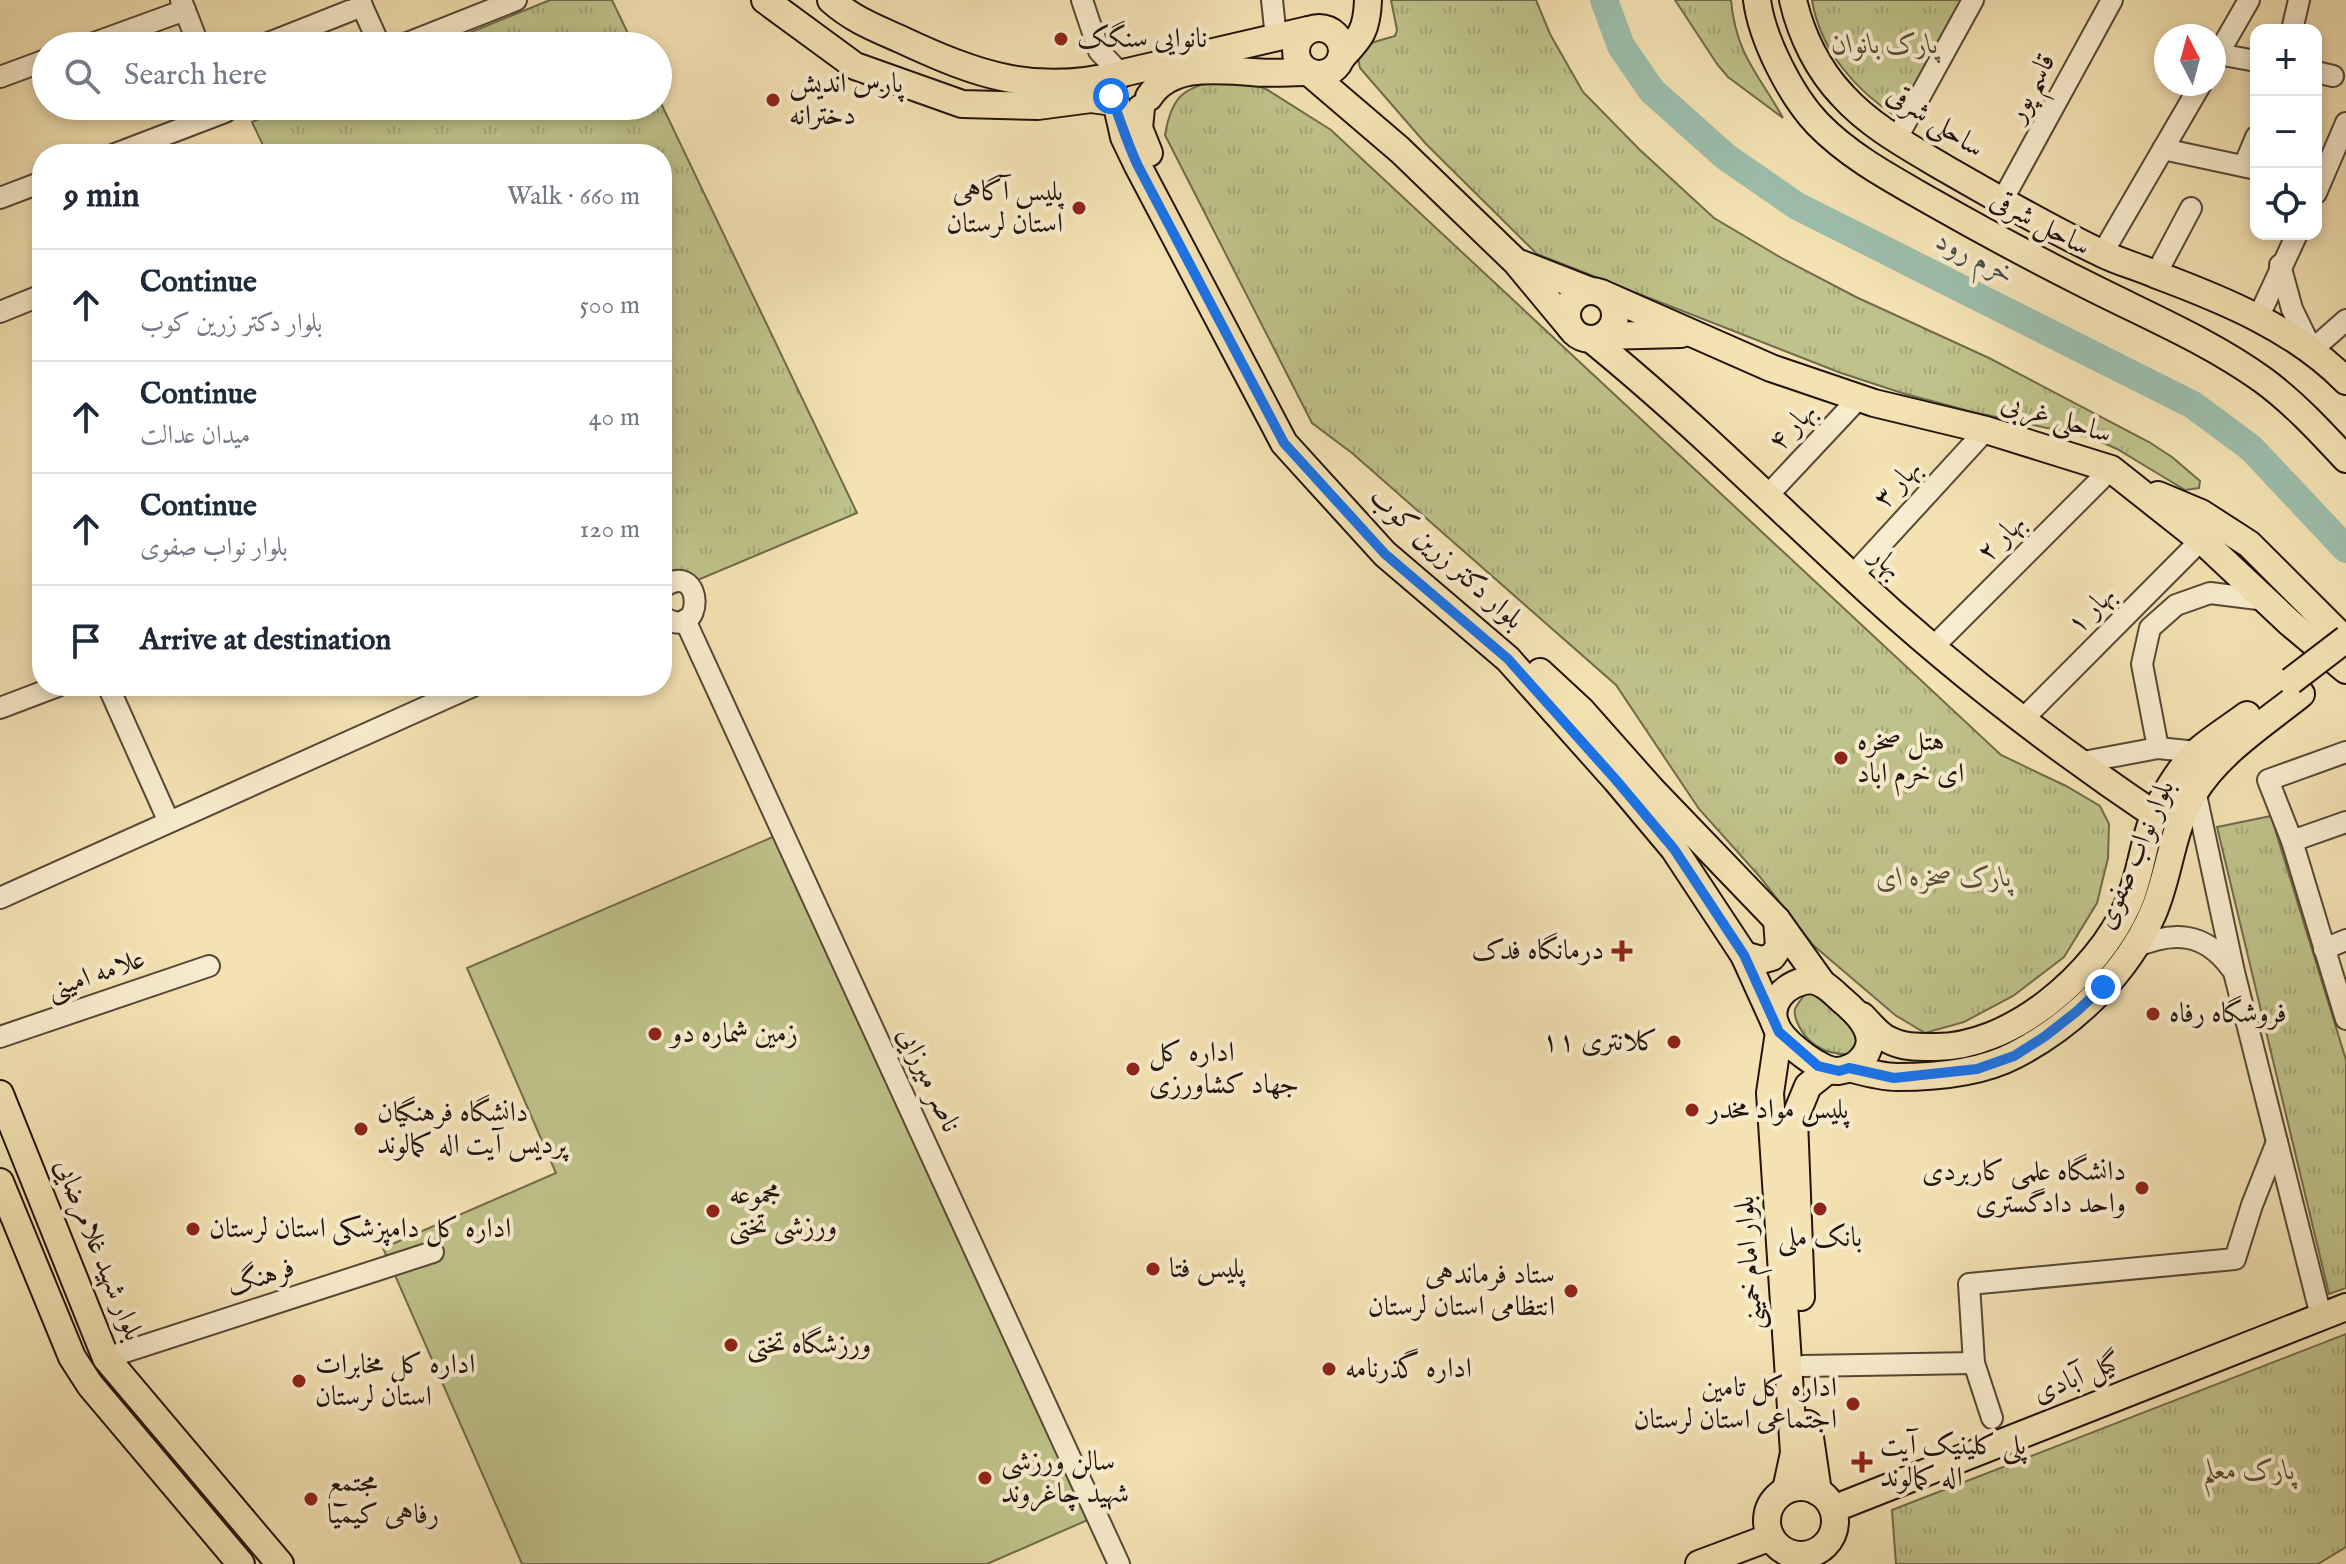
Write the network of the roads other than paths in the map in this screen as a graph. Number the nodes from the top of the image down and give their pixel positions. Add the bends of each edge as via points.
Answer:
1 (516, 0) edge
2 (765, 0) edge
3 (831, 0) edge
4 (1082, 0) edge
5 (1272, 0) edge
6 (1354, 0) edge
7 (1368, 0) edge
8 (1757, 0) edge
9 (1793, 0) edge
10 (1973, 0) edge
11 (2112, 0) edge
12 (2249, 0) edge
13 (2299, 0) edge
14 (361, 3) edge
15 (183, 5) edge
16 (2293, 24) edge
17 (1312, 29) junction
18 (119, 32) edge
19 (194, 32) edge
20 (294, 32) edge
21 (374, 32) edge
22 (435, 32) edge
23 (1276, 38) junction
24 (2226, 40) edge
25 (2226, 58) edge
26 (2250, 60) edge
27 (1340, 62) junction
28 (32, 65) edge
29 (1124, 73) junction
30 (1309, 73) junction
31 (0, 77) edge
32 (2194, 96) edge
33 (1130, 103) junction
34 (204, 120) edge
35 (2346, 123) edge
36 (1897, 138) junction
37 (141, 144) edge
38 (2163, 149) junction
39 (1400, 150) junction
40 (2250, 168) edge
41 (2322, 179) edge
42 (32, 186) edge
43 (0, 198) edge
44 (2002, 201) junction
45 (2191, 208) dead end
46 (2294, 240) edge
47 (2102, 254) junction
48 (1516, 262) junction
49 (2280, 265) junction
50 (2160, 276) junction
51 (1597, 292) junction
52 (32, 299) edge
53 (2224, 302) junction
54 (0, 312) edge
55 (2144, 313) junction
56 (2258, 318) junction
57 (2346, 320) edge
58 (1588, 334) junction
59 (1661, 334) junction
60 (1689, 334) junction
61 (2209, 347) junction
62 (2312, 350) junction
63 (1638, 378) junction
64 (2346, 381) edge
65 (1859, 398) junction
66 (1986, 430) junction
67 (2346, 459) edge
68 (2111, 469) junction
69 (2133, 485) junction
70 (1768, 495) junction
71 (2201, 540) junction
72 (1852, 576) junction
73 (672, 584) edge
74 (2266, 600) junction
75 (685, 620) junction
76 (672, 621) edge
77 (2346, 640) edge
78 (1933, 647) junction
79 (2346, 660) edge
80 (2346, 670) edge
81 (2296, 687) junction
82 (32, 696) edge
83 (112, 696) edge
84 (451, 696) edge
85 (0, 708) edge
86 (2023, 719) junction
87 (2158, 748) junction
88 (2197, 752) junction
89 (2346, 752) edge
90 (2078, 763) junction
91 (2195, 790) junction
92 (2155, 815) junction
93 (169, 822) junction
94 (2346, 822) edge
95 (2292, 841) junction
96 (0, 898) edge
97 (1777, 920) junction
98 (2346, 940) edge
99 (2133, 948) junction
100 (2324, 949) junction
101 (1744, 955) junction
102 (209, 966) dead end
103 (2234, 972) junction
104 (1822, 983) junction
105 (1862, 1016) junction
106 (2346, 1019) edge
107 (1779, 1031) junction
108 (0, 1037) edge
109 (1838, 1069) junction
110 (0, 1094) edge
111 (2277, 1142) junction
112 (5, 1194) edge
113 (40, 1194) junction
114 (433, 1252) dead end
115 (2346, 1307) edge
116 (2321, 1316) junction
117 (106, 1358) junction
118 (1974, 1363) junction
119 (1803, 1366) junction
120 (1992, 1418) dead end
121 (1786, 1490) junction
122 (1826, 1500) junction
123 (1771, 1537) junction
124 (1799, 1559) edge
125 (241, 1564) edge
126 (280, 1564) edge
127 (1119, 1564) edge
128 (1699, 1564) edge

1 - 22 street
2 - 33 main road via 855,66 962,104 1038,106 1091,99
3 - 29 main road via 848,16 993,77 1096,80
4 - 29 street via 1099,51
5 - 23 street
6 - 17 main road via 1348,15
7 - 27 main road via 1362,36
8 - 55 main road, ساحل شرقی via 1790,86 1816,122 1843,146 1987,233
9 - 36 main road, ساحلی شرقی via 1823,71 1865,117
10 - 36 street
11 - 44 street, قاسم پور
12 - 24 street
13 - 16 street
14 - 20 street
14 - 21 street
15 - 18 street
15 - 19 street
17 - 23 main road
17 - 27 main road via 1337,37
17 - 30 main road via 1295,49
23 - 29 main road
25 - 26 street
27 - 30 main road via 1326,74
27 - 39 main road
28 - 31 street
29 - 33 main road via 1112,83
29 - 33 main road via 1140,74 1150,91
30 - 33 main road via 1194,71 1165,80
30 - 39 main road
32 - 38 street
33 - 97 main road, بلوار دکتر زرین کوب via 1145,144 1292,432 1416,562 1581,710
33 - 101 main road, بلوار دکتر زرین کوب via 1124,137 1284,443 1385,554 1508,659 1551,706 1674,849
34 - 37 street
35 - 41 street
36 - 44 main road, ساحلی شرقی
38 - 40 street
38 - 47 street
39 - 48 main road, بهار
42 - 43 street
44 - 47 main road, ساحلی شرقی
45 - 50 street
46 - 49 street
47 - 50 main road, ساحلی شرقی
48 - 51 main road, ساحلی غربی
48 - 58 main road, بهار
49 - 56 street
49 - 62 street via 2292,309
50 - 53 main road, ساحلی شرقی
50 - 55 main road via 2184,295 2183,305 2161,315
51 - 58 main road via 1612,303 1615,315 1612,327
51 - 58 main road via 1579,294 1566,315
51 - 60 main road, ساحلی غربی
52 - 54 street
53 - 56 main road, ساحلی شرقی
53 - 61 main road via 2205,302 2192,308 2188,318 2189,327
55 - 61 main road, ساحل شرقی
56 - 62 main road, ساحلی شرقی
57 - 62 street
58 - 59 main road
58 - 63 main road, بهار
59 - 60 main road
59 - 63 main road via 1637,350 1633,362
60 - 65 main road, ساحلی غربی
61 - 67 main road, ساحل شرقی via 2262,379
62 - 64 main road, ساحلی شرقی
63 - 70 main road, بهار
65 - 66 main road, ساحلی غربی
65 - 70 street, بهار ۴
66 - 68 main road, ساحلی غربی
66 - 72 street, بهار ۳
68 - 69 main road, ساحلی غربی
68 - 78 street, بهار ۲
69 - 71 main road, ساحلی غربی
69 - 77 main road via 2201,513 2249,544
70 - 72 main road, بهار
71 - 74 main road, ساحلی غربی
71 - 86 street, بهار ۱
72 - 78 main road, بهار
73 - 75 street via 684,583 694,591 695,611
74 - 80 main road, ساحلی غربی
74 - 87 street via 2210,593 2176,605 2150,628 2142,664
75 - 76 street
75 - 127 street, ناصر میرزایی
77 - 81 main road, bridge
78 - 86 main road, بهار
79 - 81 main road
81 - 88 main road, بلوار نواب صفوی
81 - 91 main road, بلوار نواب صفوی
82 - 85 street
83 - 93 street
84 - 93 street
86 - 90 main road, بهار
87 - 88 street
87 - 90 street
88 - 92 main road, بلوار نواب صفوی
89 - 95 street via 2268,780
90 - 92 main road, بهار
91 - 99 main road, بلوار نواب صفوی via 2153,913
91 - 103 street
92 - 105 main road, بلوار نواب صفوی via 2129,903 2112,935 2083,972 2028,1015 1997,1034 1940,1048 1888,1040
93 - 96 street
94 - 95 street
95 - 100 street
97 - 101 main road via 1779,947 1772,957
97 - 104 main road, بلوار دکتر زرین کوب
98 - 100 street
99 - 103 street via 2174,936 2192,938 2219,950
99 - 109 main road, بلوار نواب صفوی via 2076,1012 2014,1056 1977,1069 1894,1078
100 - 106 street
101 - 107 main road, بلوار دکتر زرین کوب
102 - 108 street, علامه امینی
103 - 111 street
104 - 105 main road
104 - 107 main road via 1801,981 1782,992 1774,1011
105 - 109 main road via 1868,1046 1858,1063
107 - 109 main road via 1818,1066
107 - 121 main road, بلوار امام خمینی via 1770,1093 1794,1453
109 - 119 main road, بلوار امام خمینی via 1808,1086 1794,1120
110 - 113 main road, بلوار شهید غلامرضایی
111 - 116 street
111 - 118 street via 2235,1259 1969,1284
112 - 113 main road
112 - 125 main road via 72,1357
113 - 117 main road, بلوار شهید غلامرضایی
114 - 117 street, فرهنگ
115 - 116 main road, گیل آبادی
116 - 122 main road, گیل آبادی
117 - 126 main road, بلوار شهید غلامرضایی
118 - 119 street
118 - 120 street
119 - 122 main road, بلوار امام خمینی via 1811,1454
121 - 122 main road via 1808,1488
121 - 123 main road via 1767,1516
122 - 124 main road via 1835,1520 1828,1541
123 - 124 main road
123 - 128 main road

